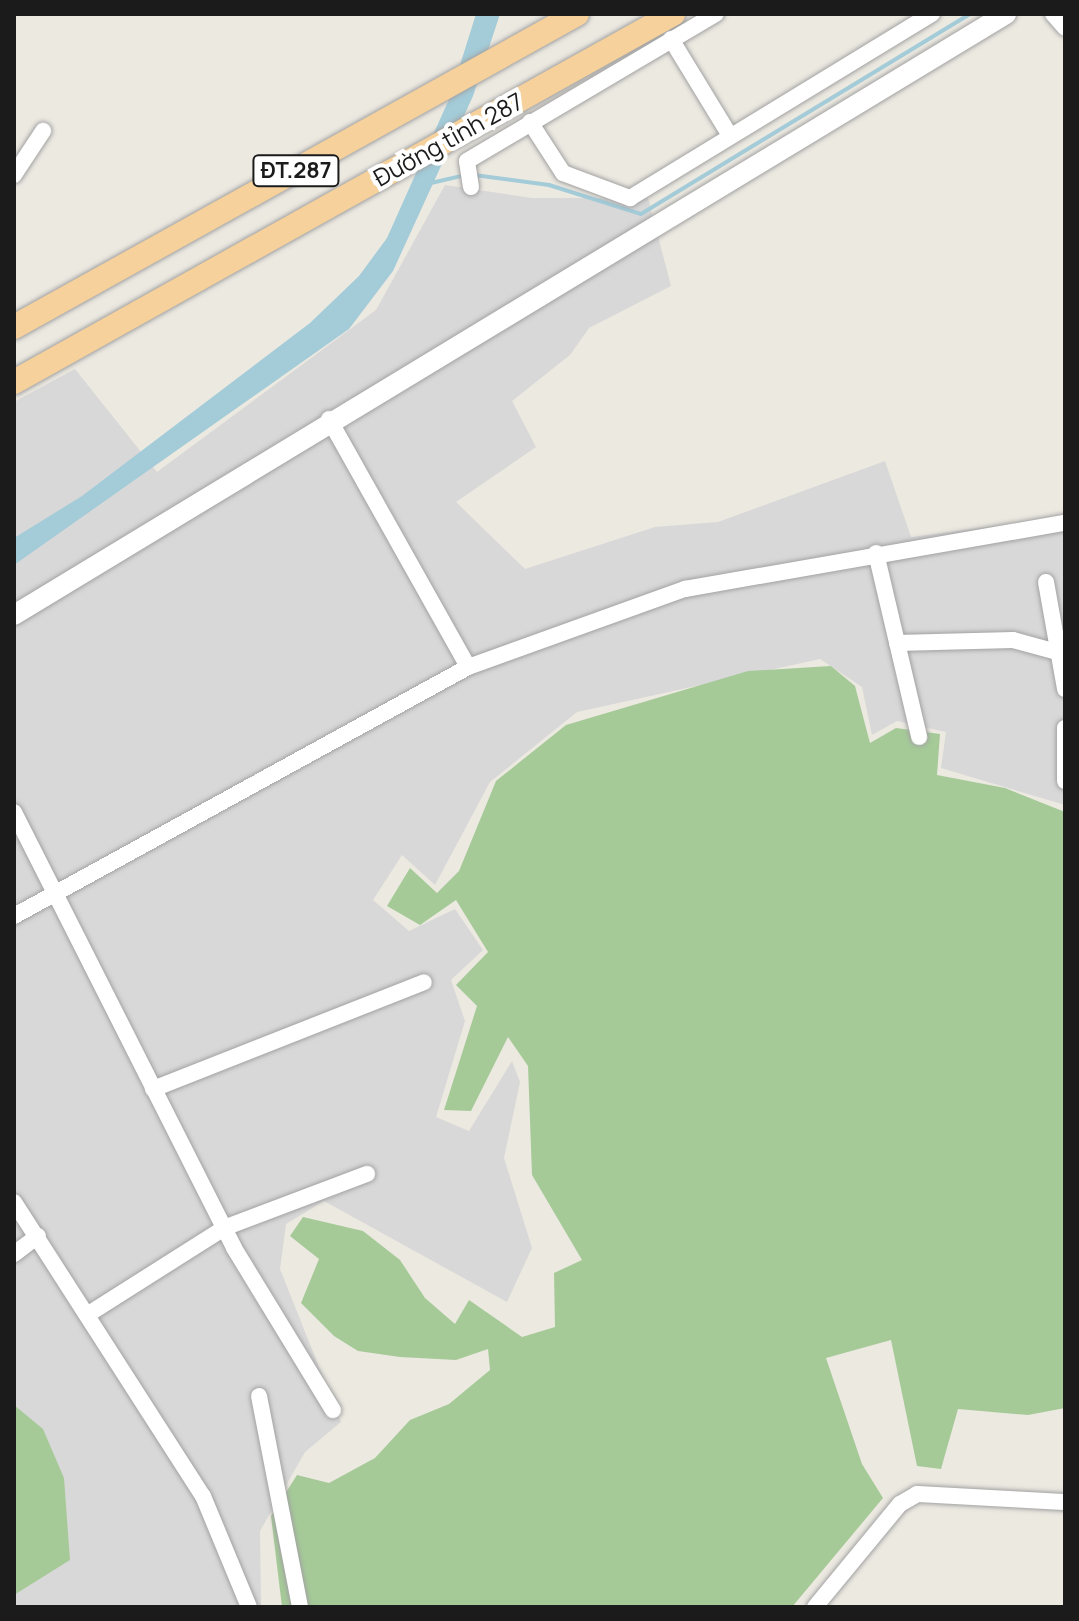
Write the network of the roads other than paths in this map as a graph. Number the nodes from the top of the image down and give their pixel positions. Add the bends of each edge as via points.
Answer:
1 (577, 14) edge
2 (673, 14) edge
3 (716, 14) edge
4 (932, 14) edge
5 (1006, 14) edge
6 (1053, 14) edge
7 (1065, 28) edge
8 (671, 39) junction
9 (530, 122) junction
10 (464, 130) junction
11 (43, 131) dead end
12 (729, 134) junction
13 (468, 163) junction
14 (14, 175) edge
15 (471, 187) dead end
16 (14, 327) edge
17 (14, 382) edge
18 (329, 419) junction
19 (1065, 523) edge
20 (876, 553) junction
21 (1046, 582) dead end
22 (14, 615) edge
23 (897, 643) junction
24 (1057, 652) junction
25 (468, 667) junction
26 (1065, 689) edge
27 (1065, 728) edge
28 (919, 737) dead end
29 (1065, 781) edge
30 (14, 812) edge
31 (53, 892) junction
32 (14, 916) edge
33 (424, 982) dead end
34 (153, 1089) junction
35 (367, 1174) dead end
36 (14, 1202) edge
37 (224, 1228) junction
38 (38, 1236) junction
39 (14, 1254) edge
40 (87, 1315) junction
41 (259, 1396) dead end
42 (333, 1410) dead end
43 (1065, 1502) edge
44 (249, 1607) edge
45 (300, 1607) edge
46 (815, 1607) edge

1 - 16 main road, Đường tỉnh 287 / ĐT.287
2 - 10 main road, Đường tỉnh 287 / ĐT.287
3 - 8 street
4 - 12 street
5 - 18 street
6 - 7 street
8 - 9 street
8 - 12 street
9 - 12 street via 563,173 630,198
9 - 13 street
10 - 13 street
10 - 17 main road, Đường tỉnh 287 / ĐT.287
11 - 14 street
13 - 15 street
18 - 22 street
18 - 25 street
19 - 20 street
20 - 23 street
20 - 25 street via 685,589
21 - 24 street
23 - 24 street via 1013,640
23 - 28 street
24 - 26 street
25 - 31 street
27 - 29 street
30 - 31 street
31 - 32 street
31 - 34 street
33 - 34 street
34 - 37 street
35 - 37 street
36 - 38 street
37 - 40 street
37 - 42 street
38 - 39 street
38 - 40 street
40 - 44 street via 203,1496
41 - 45 street
43 - 46 street via 917,1494 900,1504

